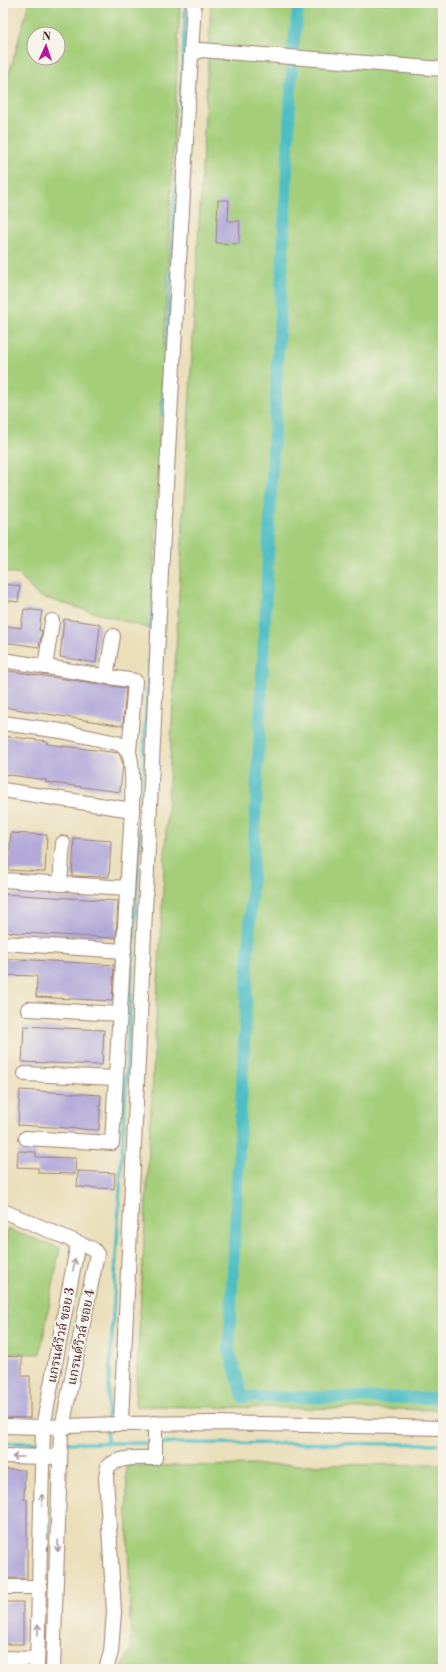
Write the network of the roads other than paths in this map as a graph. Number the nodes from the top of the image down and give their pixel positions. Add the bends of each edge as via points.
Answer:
1 (194, 3) edge
2 (191, 55) junction
3 (443, 69) edge
4 (52, 621) dead end
5 (113, 636) dead end
6 (3, 660) edge
7 (45, 667) junction
8 (106, 676) junction
9 (3, 723) edge
10 (129, 752) junction
11 (3, 790) edge
12 (132, 810) junction
13 (63, 843) dead end
14 (3, 880) edge
15 (60, 884) junction
16 (127, 888) junction
17 (3, 942) edge
18 (124, 951) junction
19 (28, 1010) dead end
20 (120, 1014) junction
21 (25, 1074) dead end
22 (116, 1078) junction
23 (26, 1138) dead end
24 (3, 1211) edge
25 (78, 1243) junction
26 (155, 1423) junction
27 (119, 1424) junction
28 (3, 1426) edge
29 (443, 1428) edge
30 (43, 1430) junction
31 (62, 1430) junction
32 (43, 1454) junction
33 (61, 1454) junction
34 (3, 1456) edge
35 (3, 1587) edge
36 (39, 1587) junction
37 (3, 1658) edge
38 (37, 1664) edge
39 (53, 1669) edge
40 (106, 1669) edge

1 - 2 street
2 - 3 street via 201,50
2 - 27 street via 161,572
4 - 7 street
5 - 8 street
6 - 7 street
7 - 8 street
8 - 10 street via 135,680
9 - 10 street via 103,739 117,743
10 - 12 street
11 - 12 street
12 - 16 street
13 - 15 street
14 - 15 street
15 - 16 street
16 - 18 street
17 - 18 street
18 - 20 street
19 - 20 street
20 - 22 street
21 - 22 street
22 - 23 street via 112,1143
24 - 25 street
30 -> 25 street, แกรนด์วิวล์ ซอย 3
25 - 31 street, แกรนด์วิวล์ ซอย 4 via 93,1249 97,1254
26 - 27 street
26 - 29 street
26 - 40 street via 155,1458 124,1459 108,1466 107,1471 114,1612 111,1652
27 - 31 street
28 - 30 street
30 - 31 street
30 - 32 street, แกรนด์วิวล์ ซอย 3
31 - 33 street
32 - 33 street
32 -> 34 street
36 -> 32 street, แกรนด์วิวล์ ซอย 3
33 -> 39 street
35 - 36 street
38 -> 36 street, แกรนด์วิวล์ ซอย 3
37 - 38 street

